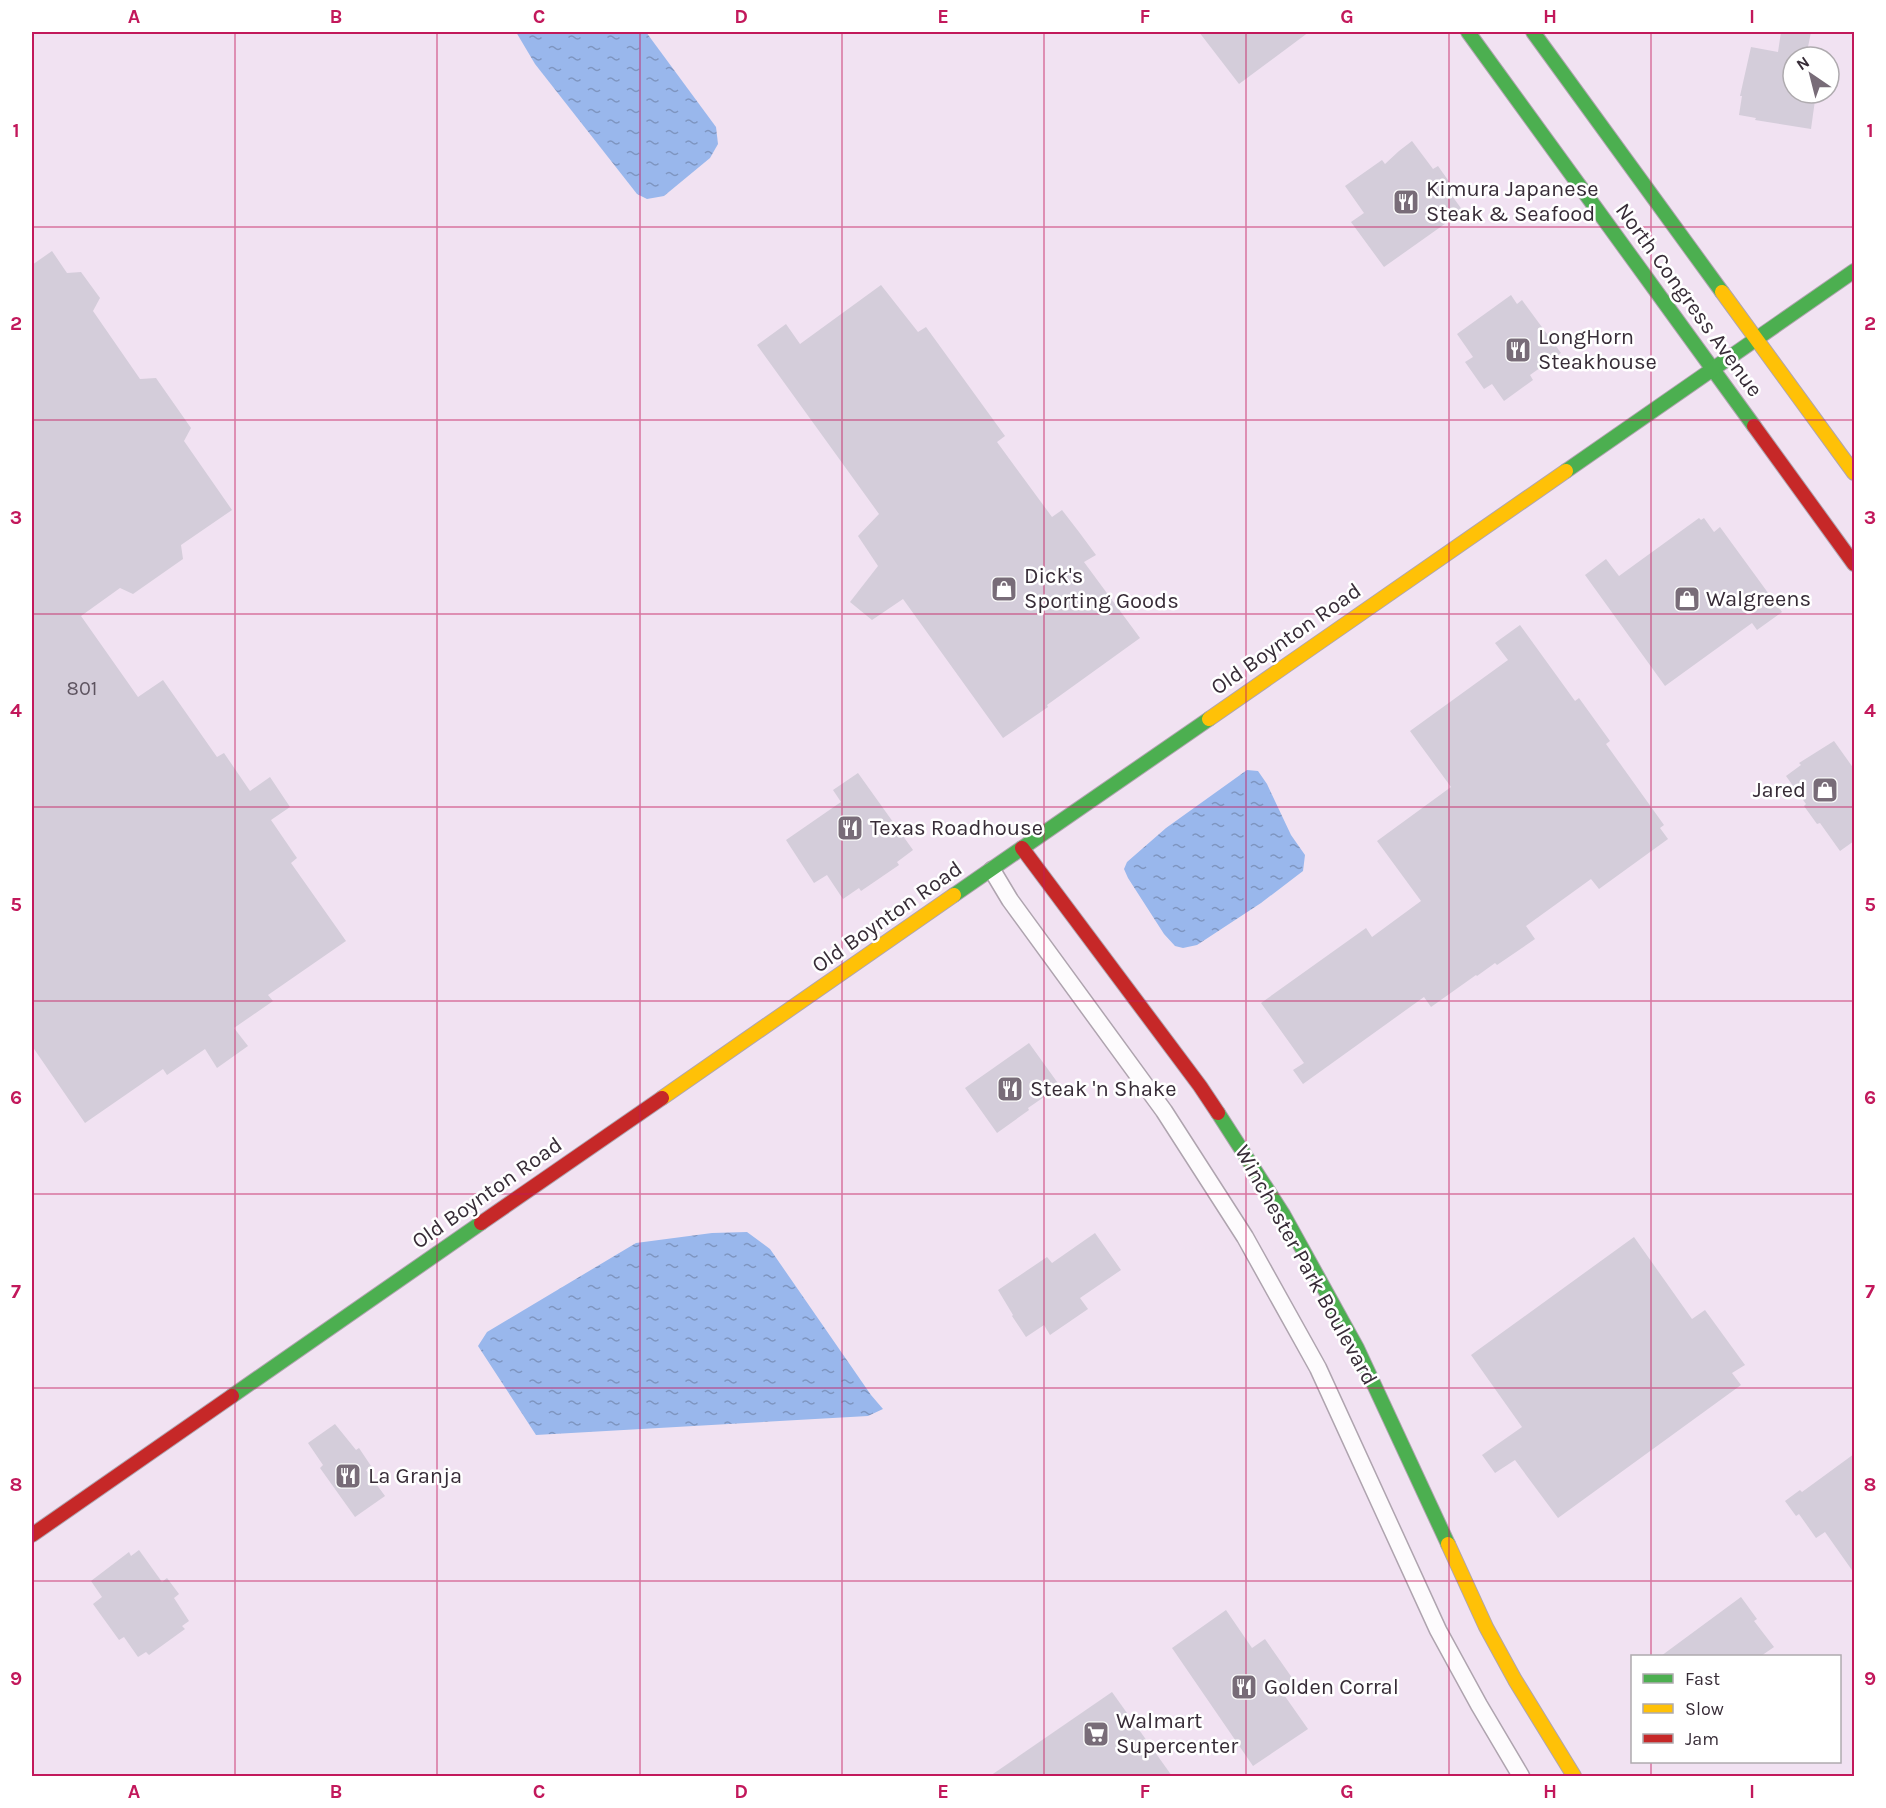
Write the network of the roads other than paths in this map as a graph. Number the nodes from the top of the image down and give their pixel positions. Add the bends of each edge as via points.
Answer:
1 (1468, 32) edge
2 (1533, 32) edge
3 (1854, 271) edge
4 (1757, 339) junction
5 (1713, 369) junction
6 (1854, 473) edge
7 (1854, 564) edge
8 (1023, 848) junction
9 (992, 870) junction
10 (32, 1535) edge
11 (1521, 1776) edge
12 (1574, 1776) edge

1 - 5 street, North Congress Avenue
2 - 4 street, North Congress Avenue
3 - 4 street, Old Boynton Road
4 - 5 street, Old Boynton Road
4 - 6 street, North Congress Avenue
5 - 7 street, North Congress Avenue
5 - 8 street, Old Boynton Road
8 - 9 street, Old Boynton Road
8 - 12 street, Winchester Park Boulevard via 1200,1086 1283,1214 1357,1348 1486,1627
9 - 10 street, Old Boynton Road
9 - 11 street, Winchester Park Boulevard via 1164,1111 1245,1237 1318,1368 1438,1630

